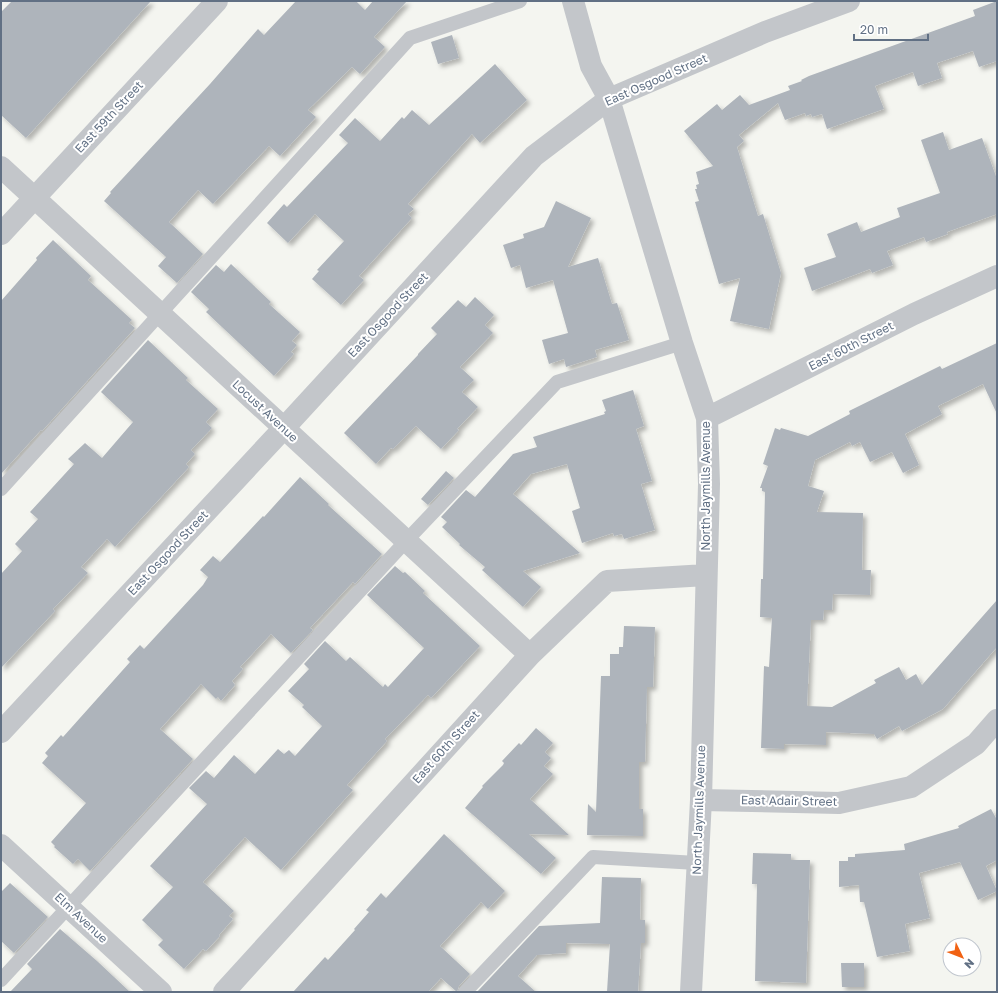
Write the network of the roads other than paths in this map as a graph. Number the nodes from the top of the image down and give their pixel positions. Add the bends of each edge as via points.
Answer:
1 (217, 1) edge
2 (520, 1) edge
3 (573, 1) edge
4 (849, 1) edge
5 (609, 99) junction
6 (1, 167) edge
7 (34, 198) junction
8 (1, 234) edge
9 (997, 276) edge
10 (160, 314) junction
11 (682, 343) junction
12 (707, 418) junction
13 (284, 428) junction
14 (1, 489) edge
15 (406, 541) junction
16 (706, 574) junction
17 (530, 655) junction
18 (997, 720) edge
19 (1, 732) edge
20 (701, 800) junction
21 (1, 845) edge
22 (698, 863) junction
23 (68, 906) junction
24 (1, 980) edge
25 (161, 992) edge
26 (224, 992) edge
27 (465, 992) edge
28 (691, 992) edge

1 - 7 street, East 59th Street
2 - 10 lane via 410,38
3 - 5 street, North Jaymills Avenue via 591,66
4 - 5 street, East Osgood Street via 765,32
5 - 11 street, North Jaymills Avenue
5 - 13 street, East Osgood Street via 534,156
6 - 7 street, Locust Avenue
7 - 8 street, East 59th Street
7 - 10 street, Locust Avenue
9 - 12 street, East 60th Street via 914,314
10 - 13 street, Locust Avenue
10 - 14 lane
11 - 12 street, North Jaymills Avenue
11 - 15 lane via 557,382
12 - 16 street, North Jaymills Avenue
13 - 15 street, Locust Avenue
13 - 19 street, East Osgood Street
15 - 17 street, Locust Avenue
15 - 23 lane
16 - 17 street, East 60th Street via 607,582
16 - 20 street, North Jaymills Avenue
17 - 26 street, East 60th Street
18 - 20 street, East Adair Street via 976,744 911,787 839,802
20 - 22 street, North Jaymills Avenue
21 - 23 street, Elm Avenue
22 - 27 lane via 593,857
22 - 28 street, North Jaymills Avenue
23 - 24 lane
23 - 25 street, Elm Avenue

